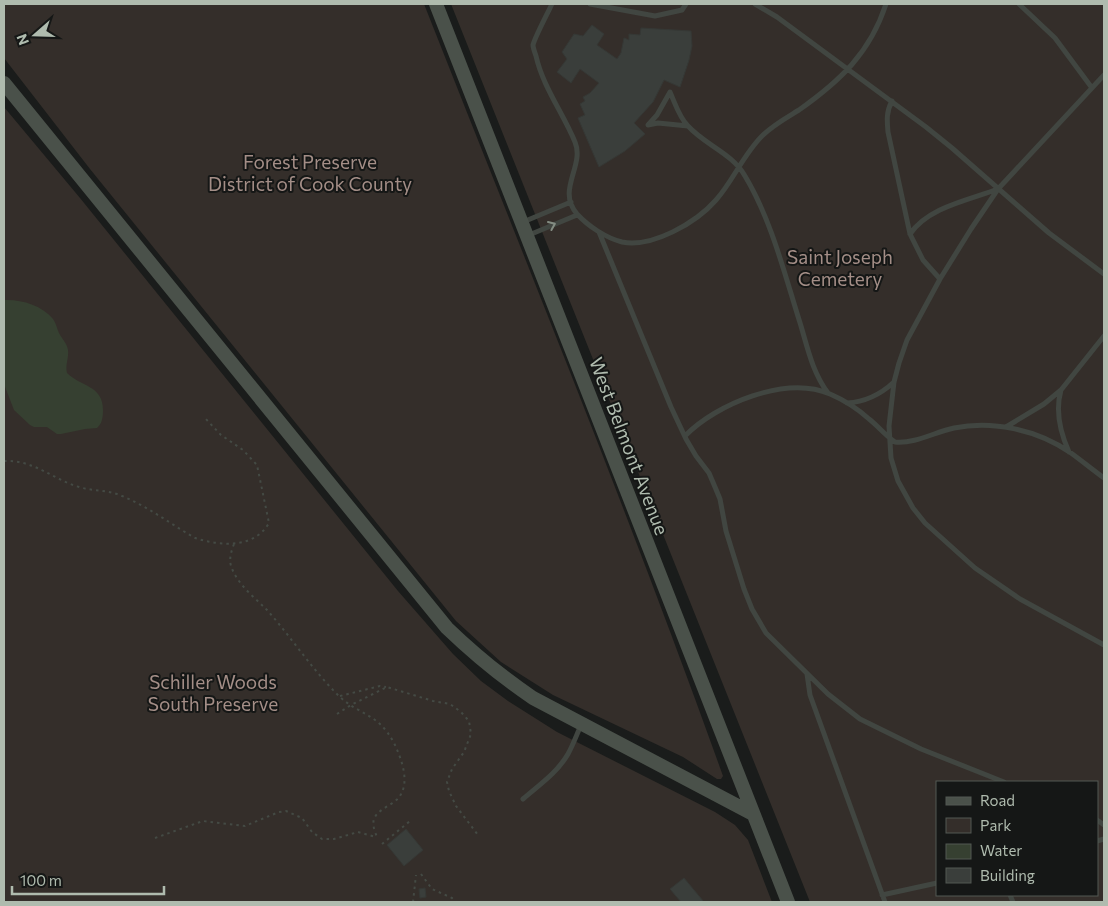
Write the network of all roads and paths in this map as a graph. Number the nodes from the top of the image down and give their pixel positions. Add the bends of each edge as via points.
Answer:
1 (436, 4) edge
2 (552, 4) edge
3 (590, 4) edge
4 (686, 4) edge
5 (755, 4) edge
6 (886, 4) edge
7 (1020, 4) edge
8 (848, 69) junction
9 (1104, 75) edge
10 (4, 83) edge
11 (1092, 88) junction
12 (892, 101) junction
13 (688, 126) junction
14 (739, 167) junction
15 (998, 189) junction
16 (571, 202) junction
17 (577, 214) junction
18 (524, 230) junction
19 (599, 232) junction
20 (910, 234) junction
21 (1104, 274) edge
22 (940, 279) junction
23 (1104, 336) edge
24 (894, 382) junction
25 (1061, 390) junction
26 (829, 393) junction
27 (846, 403) junction
28 (204, 417) dead end
29 (1006, 427) junction
30 (685, 436) junction
31 (890, 439) junction
32 (1070, 452) junction
33 (4, 461) edge
34 (1104, 478) edge
35 (234, 544) junction
36 (1104, 645) edge
37 (807, 674) junction
38 (387, 687) junction
39 (340, 696) junction
40 (351, 705) junction
41 (337, 714) dead end
42 (581, 724) junction
43 (1001, 781) edge
44 (523, 799) dead end
45 (754, 814) junction
46 (410, 821) dead end
47 (478, 835) dead end
48 (155, 838) dead end
49 (382, 844) dead end
50 (421, 874) dead end
51 (416, 875) dead end
52 (936, 883) edge
53 (882, 895) junction
54 (413, 902) edge
55 (456, 902) edge
56 (788, 902) edge
57 (885, 902) edge

1 - 18 main road, West Belmont Avenue
2 - 16 lane via 533,45 539,70 579,151 569,186
3 - 4 lane via 655,16 682,10
5 - 8 lane
6 - 8 lane via 872,38
7 - 11 lane via 1055,38
8 - 12 lane
8 - 14 lane via 822,93 761,136
9 - 11 lane
10 - 42 main road via 447,628 507,680
11 - 15 lane
12 - 15 lane
12 - 20 lane via 888,108 888,132
13 - 13 lane via 670,92 648,125 658,123
13 - 14 lane
14 - 19 lane via 715,202 675,231 631,242 622,242
14 - 26 lane via 763,213 811,362
15 - 20 lane via 928,215
15 - 21 lane
15 - 22 lane
16 - 17 lane
16 - 18 lane
18 -> 17 lane
17 - 19 lane
18 - 45 main road, West Belmont Avenue
19 - 30 lane
20 - 22 lane via 923,260
22 - 24 lane via 907,340
23 - 25 lane
24 - 27 lane via 860,402
24 - 31 lane
25 - 29 lane
25 - 32 lane via 1058,411 1062,434
26 - 27 lane
26 - 30 lane via 792,389 752,396 701,421
27 - 31 lane via 864,414
28 - 35 path via 221,435 250,456 259,470 269,523 260,534
29 - 31 lane via 970,425 902,442
29 - 32 lane via 1032,434
30 - 37 lane via 715,487 735,563 752,609 766,633
31 - 36 lane via 891,458 898,481 913,508 944,542 1020,600
32 - 34 lane
33 - 35 path via 20,461 80,487 115,493 148,508 195,538
35 - 39 path via 230,560 238,580
37 - 43 lane via 845,708 878,729 956,765
37 - 53 lane via 813,702
38 - 39 path
38 - 40 path
38 - 47 path via 450,704 469,721 471,734 447,782 456,806
39 - 40 path
40 - 41 path
40 - 48 path via 383,727 404,770 404,787 399,797 374,818 377,838 358,832 322,839 302,818 286,811 245,826 203,821
42 - 44 lane via 560,766
42 - 45 main road
45 - 56 main road, West Belmont Avenue
46 - 49 path
50 - 55 path via 432,889
51 - 54 path
52 - 53 lane
53 - 57 lane

